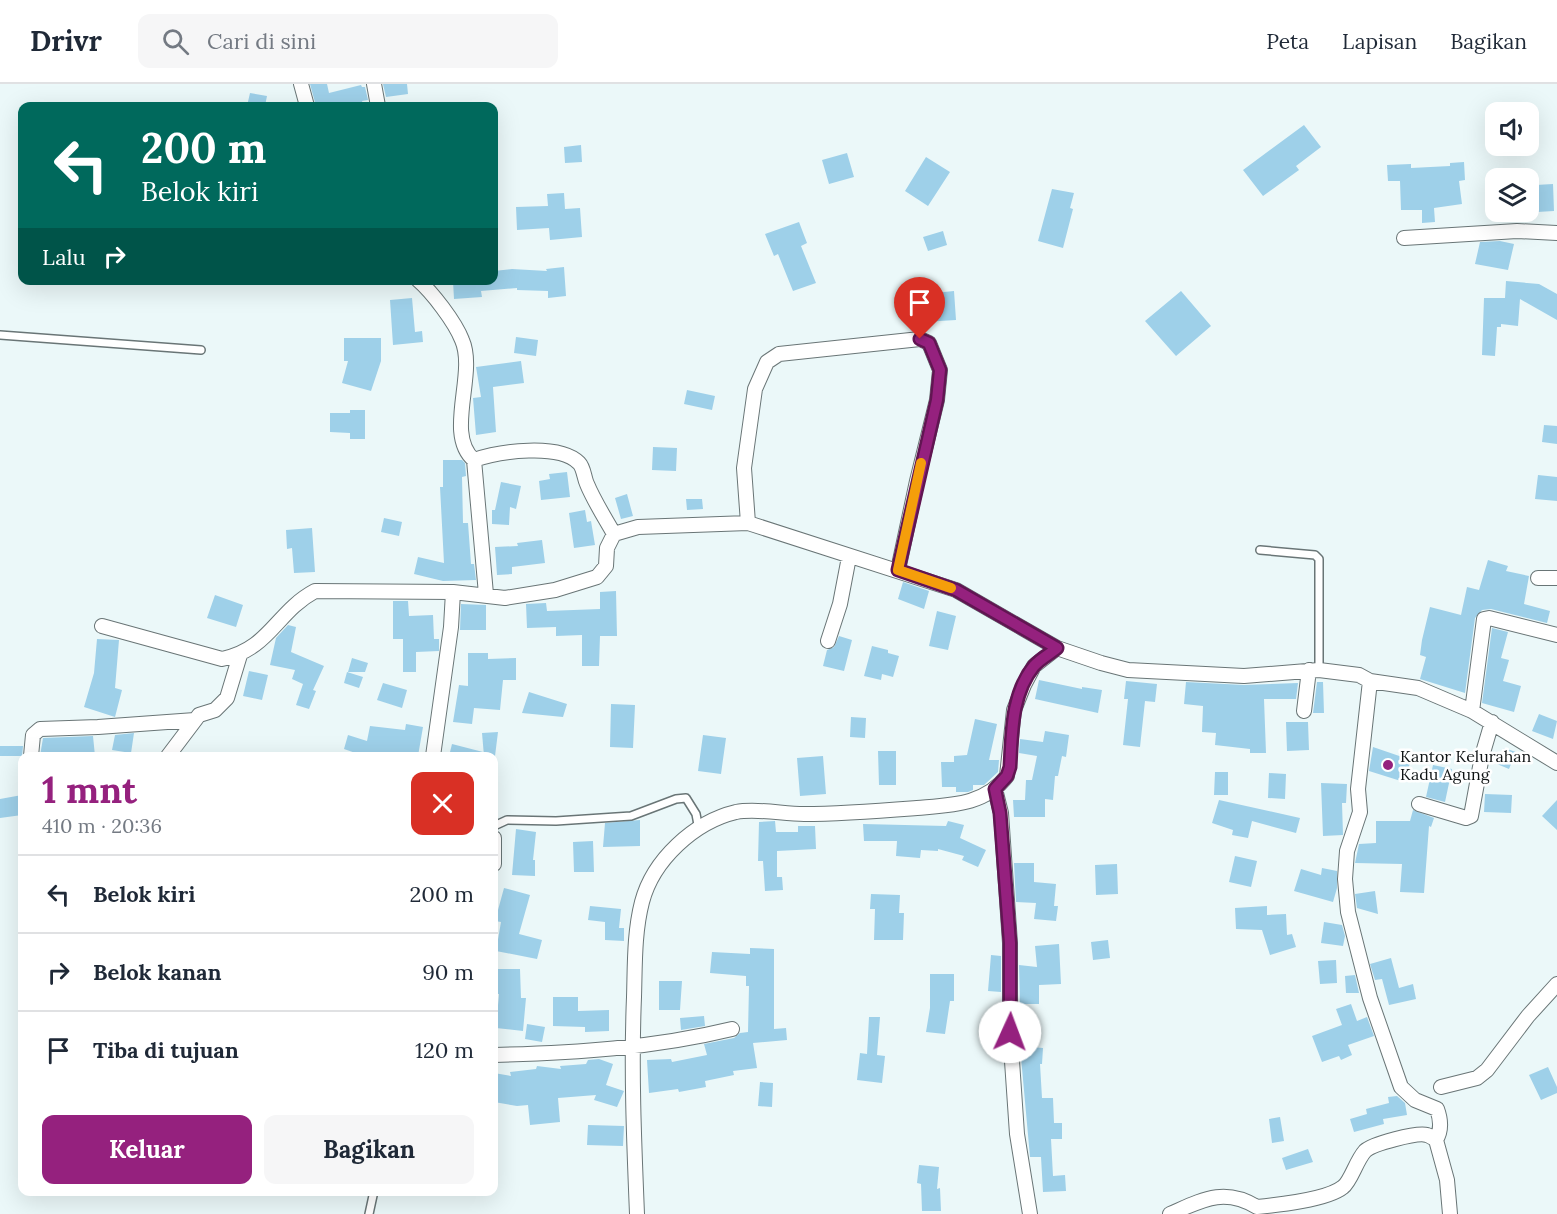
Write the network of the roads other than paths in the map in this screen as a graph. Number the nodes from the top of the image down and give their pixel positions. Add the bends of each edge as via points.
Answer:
1 (301, 84) edge
2 (374, 84) edge
3 (306, 102) edge
4 (377, 102) edge
5 (1557, 233) edge
6 (1404, 238) dead end
7 (422, 285) edge
8 (0, 335) edge
9 (201, 350) dead end
10 (474, 460) junction
11 (748, 524) junction
12 (614, 534) junction
13 (1260, 550) dead end
14 (849, 557) junction
15 (898, 570) junction
16 (1538, 578) dead end
17 (1557, 578) edge
18 (453, 592) junction
19 (486, 594) junction
20 (102, 626) dead end
21 (1557, 634) edge
22 (828, 640) dead end
23 (1057, 648) junction
24 (240, 655) junction
25 (1314, 670) junction
26 (1371, 681) junction
27 (1304, 711) dead end
28 (1472, 711) junction
29 (195, 720) junction
30 (1492, 722) junction
31 (31, 752) edge
32 (171, 752) edge
33 (434, 752) edge
34 (1557, 763) edge
35 (995, 789) junction
36 (1419, 804) dead end
37 (498, 824) edge
38 (699, 830) junction
39 (1557, 984) edge
40 (732, 1029) dead end
41 (632, 1046) junction
42 (498, 1055) edge
43 (1441, 1087) dead end
44 (1436, 1140) junction
45 (373, 1196) edge
46 (369, 1214) edge
47 (638, 1214) edge
48 (1030, 1214) edge
49 (1170, 1214) edge
50 (1450, 1214) edge

1 - 3 street
2 - 4 street
5 - 6 street via 1517,231
7 - 10 street via 463,340 466,369 462,442
8 - 9 lane
10 - 12 street via 540,450 566,453 581,464 587,485
10 - 19 street
11 - 12 street via 638,527
11 - 14 street
11 - 15 street via 745,459 755,389 767,362 779,354 920,339 929,343 940,370 937,400
12 - 19 street via 607,548 606,567 597,577 555,590 505,598
13 - 25 lane via 1315,555 1319,559
14 - 15 street
14 - 22 street
15 - 23 street via 956,590
16 - 17 street
18 - 19 street
18 - 24 street via 315,591 299,600 258,644
18 - 33 street
20 - 24 street via 222,659
21 - 28 street via 1484,619
23 - 25 street via 1128,670 1244,676
23 - 35 street via 1034,666 1024,685 1014,710 1010,767
24 - 29 street via 227,698 216,710
25 - 26 street via 1359,675
25 - 27 street
26 - 28 street via 1418,688
26 - 44 street via 1358,789 1360,812 1347,851 1348,912 1370,998 1401,1087 1420,1103 1437,1109 1440,1134
28 - 30 street
29 - 31 street via 40,729 33,735
29 - 32 street
30 - 34 street
30 - 36 street via 1471,816 1466,818
35 - 38 street via 980,799 928,807 844,813 737,812
35 - 48 street via 1010,943 1016,1123
37 - 38 lane via 507,820 631,816 676,798 686,798 696,814
38 - 41 street via 666,857 642,901
39 - 43 street via 1487,1070 1477,1078
40 - 41 street via 681,1041
41 - 42 street
41 - 47 street
44 - 49 street via 1426,1135 1401,1138 1367,1149 1345,1186 1304,1200 1257,1207 1245,1200 1213,1195
44 - 50 street via 1448,1179
45 - 46 lane

